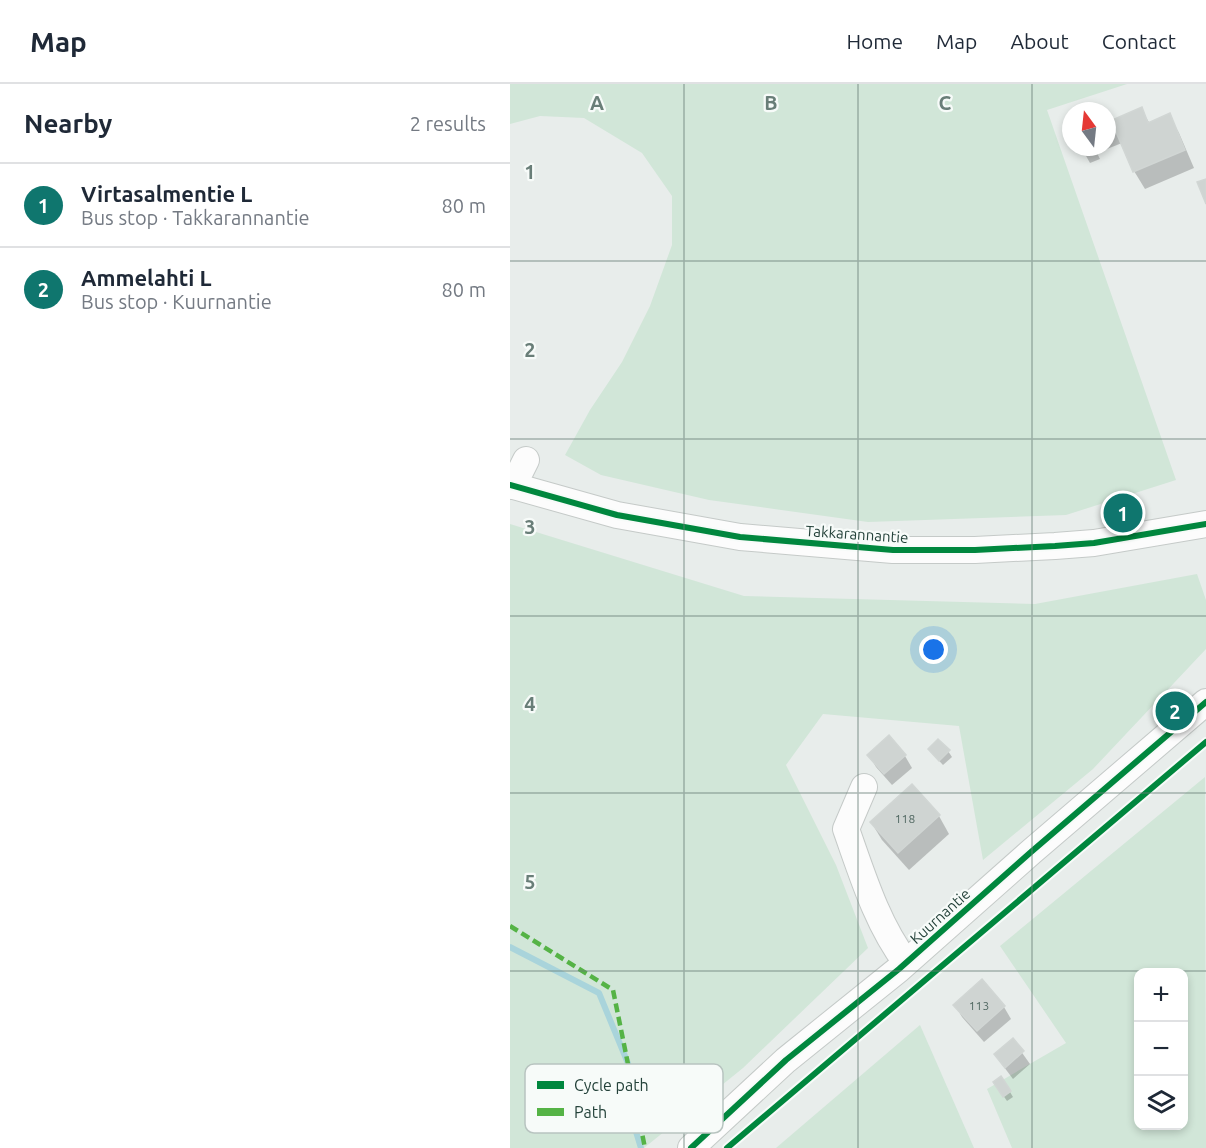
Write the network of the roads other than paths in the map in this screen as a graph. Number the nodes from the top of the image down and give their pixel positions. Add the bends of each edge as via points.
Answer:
1 (526, 460) dead end
2 (512, 486) edge
3 (1206, 524) edge
4 (1206, 702) edge
5 (864, 787) dead end
6 (906, 962) junction
7 (723, 1118) edge
8 (707, 1133) edge
9 (691, 1148) edge

1 - 2 street
2 - 3 street, Takkarannantie via 617,515 740,537 893,550 1094,543
4 - 6 street, Kuurnantie
5 - 6 street via 846,829 866,883
6 - 7 street, Kuurnantie via 786,1060
8 - 9 street, Kuurnantie

